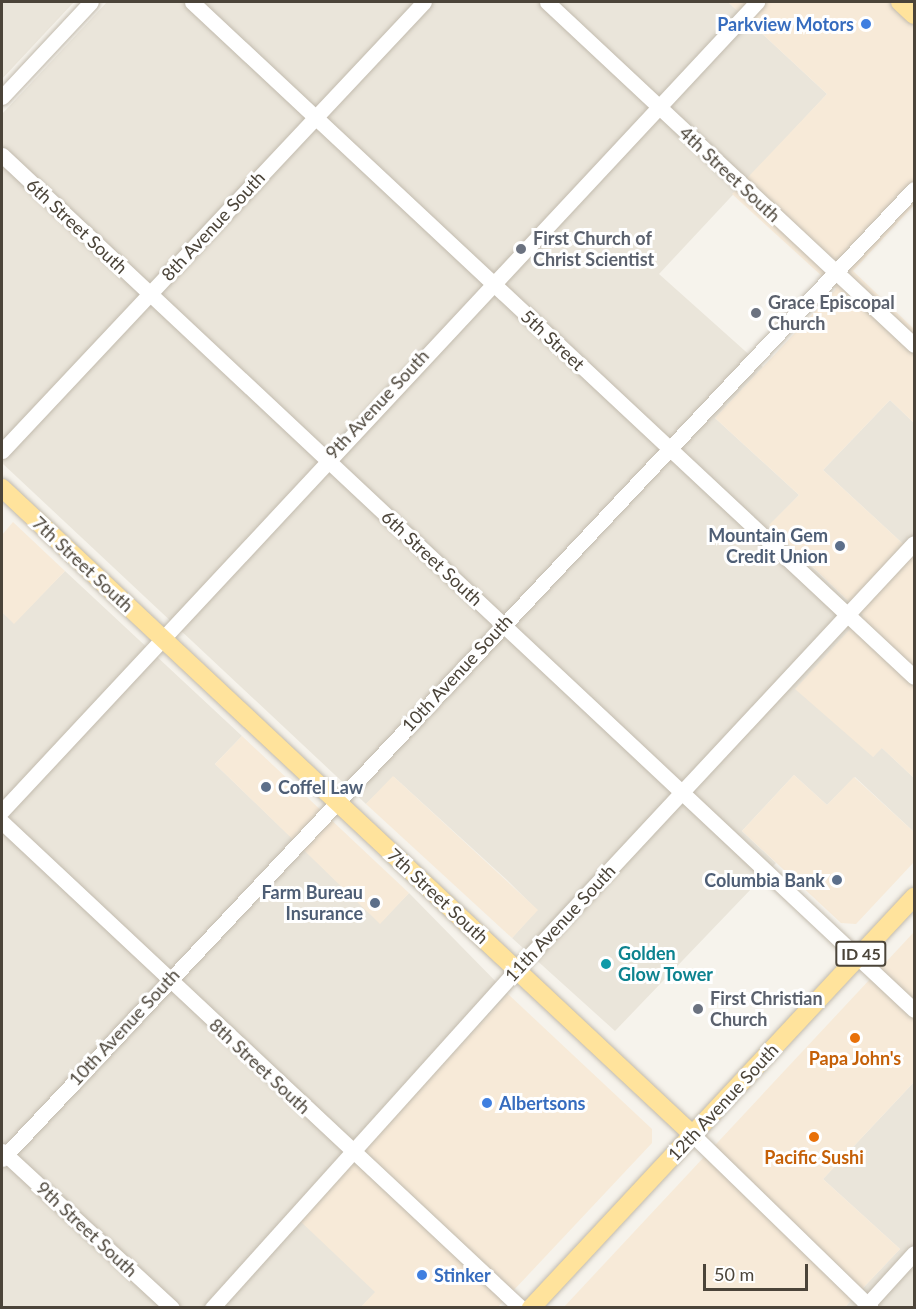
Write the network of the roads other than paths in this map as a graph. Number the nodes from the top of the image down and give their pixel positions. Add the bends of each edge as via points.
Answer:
1 (90, 2) edge
2 (192, 2) edge
3 (424, 2) edge
4 (547, 2) edge
5 (757, 2) edge
6 (900, 2) edge
7 (915, 15) edge
8 (2, 97) edge
9 (658, 106) junction
10 (315, 117) junction
11 (2, 155) edge
12 (915, 189) edge
13 (836, 272) junction
14 (492, 282) junction
15 (149, 294) junction
16 (915, 345) edge
17 (669, 448) junction
18 (2, 451) edge
19 (326, 459) junction
20 (2, 488) edge
21 (915, 543) edge
22 (848, 615) junction
23 (504, 624) junction
24 (160, 637) junction
25 (915, 677) edge
26 (682, 792) junction
27 (336, 801) junction
28 (2, 811) edge
29 (2, 822) edge
30 (915, 897) edge
31 (858, 957) junction
32 (517, 969) junction
33 (168, 979) junction
34 (915, 1010) edge
35 (693, 1135) junction
36 (352, 1153) junction
37 (3, 1155) edge
38 (915, 1253) edge
39 (867, 1306) edge
40 (172, 1308) edge
41 (212, 1308) edge
42 (521, 1308) edge
43 (531, 1308) edge

1 - 8 street
2 - 10 street, 5th Street
3 - 10 street, 8th Avenue South
4 - 9 street, 4th Street South
5 - 9 street, 9th Avenue South
6 - 7 main road
9 - 13 street, 4th Street South
9 - 14 street, 9th Avenue South
10 - 14 street, 5th Street
10 - 15 street, 8th Avenue South
11 - 15 street, 6th Street South
12 - 13 street, 10th Avenue South
13 - 16 street, 4th Street South
13 - 17 street, 10th Avenue South
14 - 17 street, 5th Street
14 - 19 street, 9th Avenue South
15 - 18 street, 8th Avenue South
15 - 19 street, 6th Street South
17 - 22 street, 5th Street
17 - 23 street, 10th Avenue South
19 - 23 street, 6th Street South
19 - 24 street, 9th Avenue South
20 - 24 main road, 7th Street South
21 - 22 street, 11th Avenue South
22 - 25 street, 5th Street
22 - 26 street, 11th Avenue South
23 - 26 street, 6th Street South
23 - 27 street, 10th Avenue South
24 - 27 main road, 7th Street South
24 - 28 street, 9th Avenue South
26 - 31 street, 6th Street South
26 - 32 street, 11th Avenue South
27 - 32 main road, 7th Street South
27 - 33 street, 10th Avenue South
29 - 33 street, 8th Street South
30 - 31 main road, 12th Avenue South / ID 45
31 - 34 street, 6th Street South
31 - 35 main road, 12th Avenue South / ID 45
32 - 35 main road, 7th Street South
32 - 36 street, 11th Avenue South
33 - 36 street, 8th Street South
33 - 37 street, 10th Avenue South
35 - 39 street, 7th Street South
35 - 43 main road, 12th Avenue South / ID 45
36 - 41 street, 11th Avenue South
36 - 42 street, 8th Street South
37 - 40 street, 9th Street South
38 - 39 street

